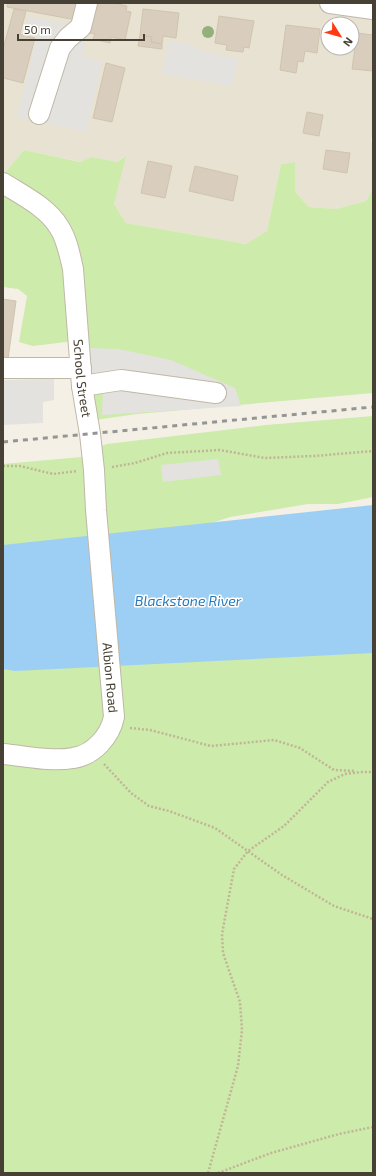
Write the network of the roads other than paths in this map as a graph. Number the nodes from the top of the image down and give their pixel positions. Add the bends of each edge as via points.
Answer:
1 (87, 3) edge
2 (330, 3) edge
3 (373, 8) edge
4 (39, 114) dead end
5 (3, 183) edge
6 (3, 368) edge
7 (82, 377) junction
8 (216, 393) dead end
9 (104, 602) joint
10 (3, 754) edge

1 - 4 street via 81,28 60,48
2 - 3 street
5 - 7 street, School Street via 35,203 60,228 73,269
6 - 7 street
7 - 8 street
7 - 9 street, School Street via 94,470
9 - 10 street, Albion Road via 114,717 112,727 105,738 92,750 74,758 55,759

